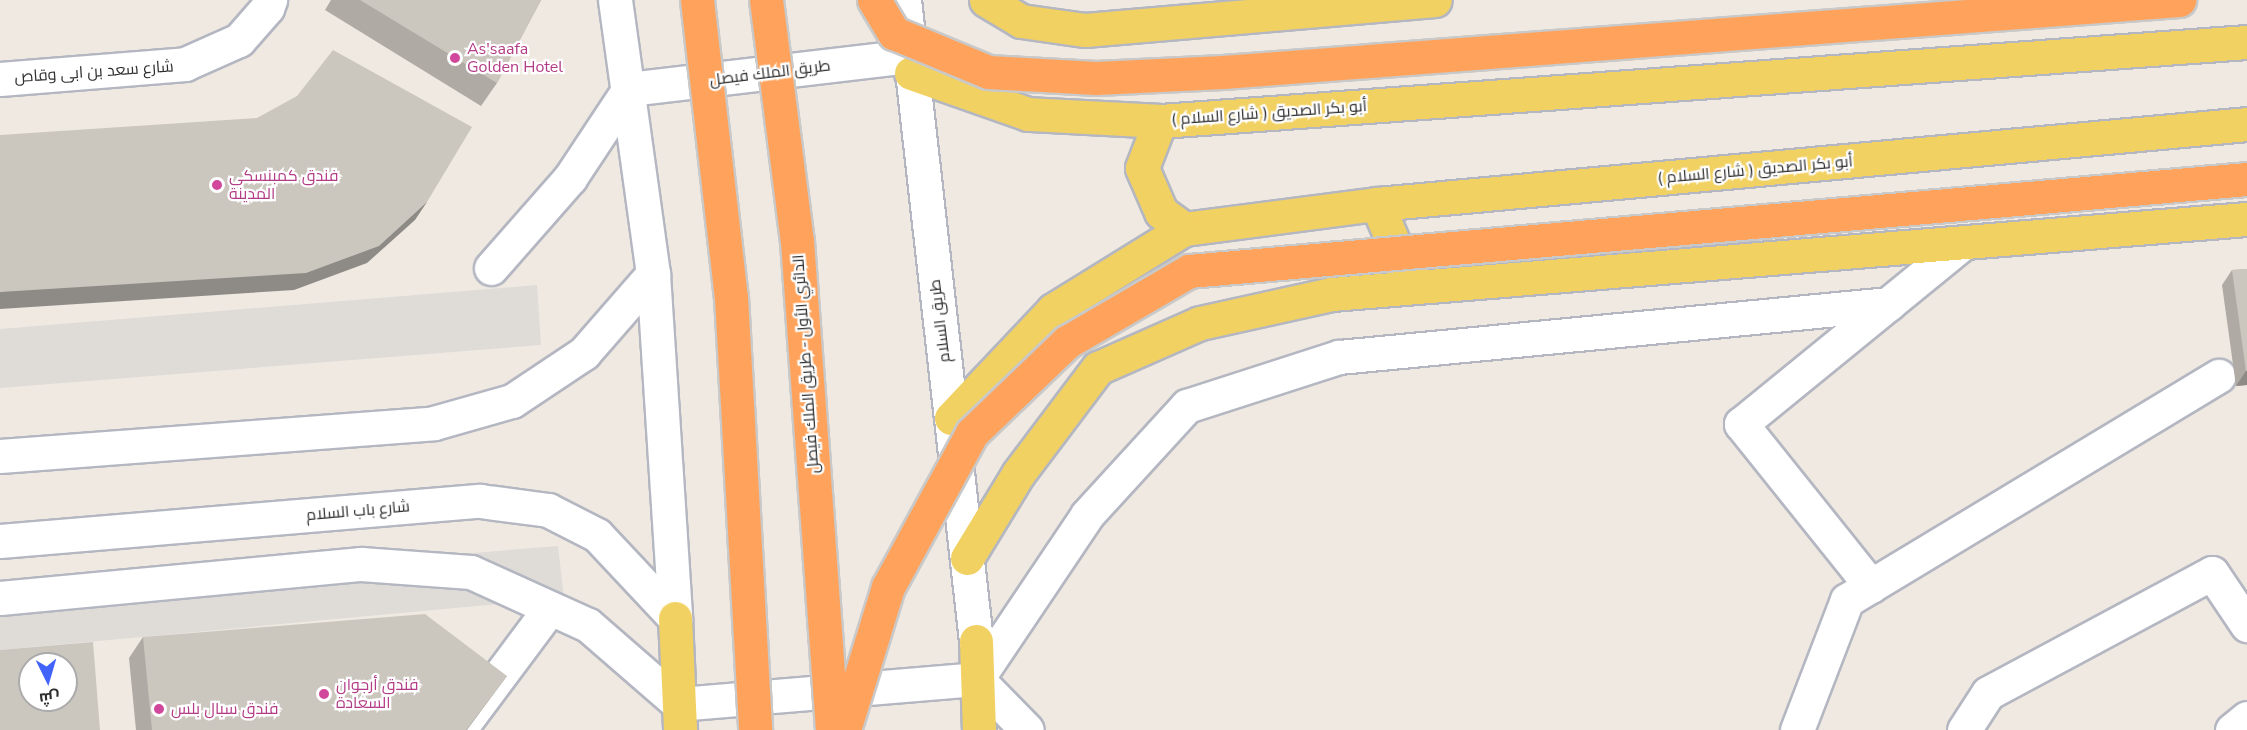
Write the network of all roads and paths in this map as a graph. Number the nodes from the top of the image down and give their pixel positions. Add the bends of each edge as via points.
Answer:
1 (270, 0) edge
2 (615, 0) edge
3 (697, 0) edge
4 (766, 0) edge
5 (874, 0) edge
6 (904, 0) edge
7 (986, 0) edge
8 (1435, 0) edge
9 (2178, 0) edge
10 (2247, 42) edge
11 (911, 65) junction
12 (0, 79) edge
13 (629, 89) junction
14 (1160, 121) junction
15 (2247, 124) edge
16 (2247, 179) edge
17 (1377, 204) junction
18 (2247, 219) edge
19 (1184, 229) junction
20 (1964, 242) junction
21 (491, 268) dead end
22 (653, 274) junction
23 (1412, 287) junction
24 (1887, 304) junction
25 (2219, 376) dead end
26 (951, 418) junction
27 (0, 456) edge
28 (0, 541) edge
29 (967, 558) junction
30 (1871, 586) junction
31 (0, 598) edge
32 (549, 608) junction
33 (675, 618) junction
34 (2247, 626) edge
35 (976, 641) joint
36 (977, 679) junction
37 (679, 717) edge
38 (2247, 718) edge
39 (459, 730) edge
40 (755, 730) edge
41 (832, 730) edge
42 (844, 730) edge
43 (979, 730) edge
44 (1027, 730) edge
45 (1797, 730) edge
46 (1964, 730) edge
47 (2232, 730) edge

1 - 12 street, شارع سعد بن ابى وقاص via 239,40 185,64
2 - 13 street
3 - 40 highway, bridge via 731,297
4 - 41 highway, الدائري الأول - طريق الملك فيصل, bridge via 797,241
5 - 9 highway, bridge via 894,33 988,72 1096,78 1223,72
6 - 11 street, طريق السلام
7 - 8 main road via 1021,21 1085,30
10 - 14 main road, ( شارع السلام ) أبو بكر الصديق
11 - 13 street, طريق الملك فيصل
11 - 14 main road via 1028,114
11 - 26 street, طريق السلام
13 - 21 street via 570,178
13 - 22 street
14 - 19 main road, ( شارع السلام ) أبو بكر الصديق via 1142,168 1161,212
15 - 17 main road, ( شارع السلام ) أبو بكر الصديق
16 - 42 highway, bridge via 1189,271 1067,342 972,433 888,587
17 - 19 main road, ( شارع السلام ) أبو بكر الصديق
17 - 23 main road
18 - 20 main road
19 - 26 main road via 1053,310
20 - 23 main road
20 - 24 street
22 - 27 street via 584,353 512,401 434,423
22 - 33 street
23 - 29 main road via 1332,294 1200,323 1098,368 1018,474
24 - 30 street via 1741,424
24 - 36 street via 1339,357 1187,406 1087,515
25 - 30 street
26 - 29 street, طريق السلام
28 - 33 street, شارع باب السلام via 480,501 548,510 597,535
29 - 35 street, طريق السلام
30 - 45 street via 1847,600
31 - 32 street via 361,564 471,572
32 - 37 street via 588,625
32 - 39 street
33 - 37 main road
34 - 46 street via 2212,573 1988,693
35 - 36 main road
36 - 37 street
36 - 43 main road
36 - 44 street
38 - 47 street

